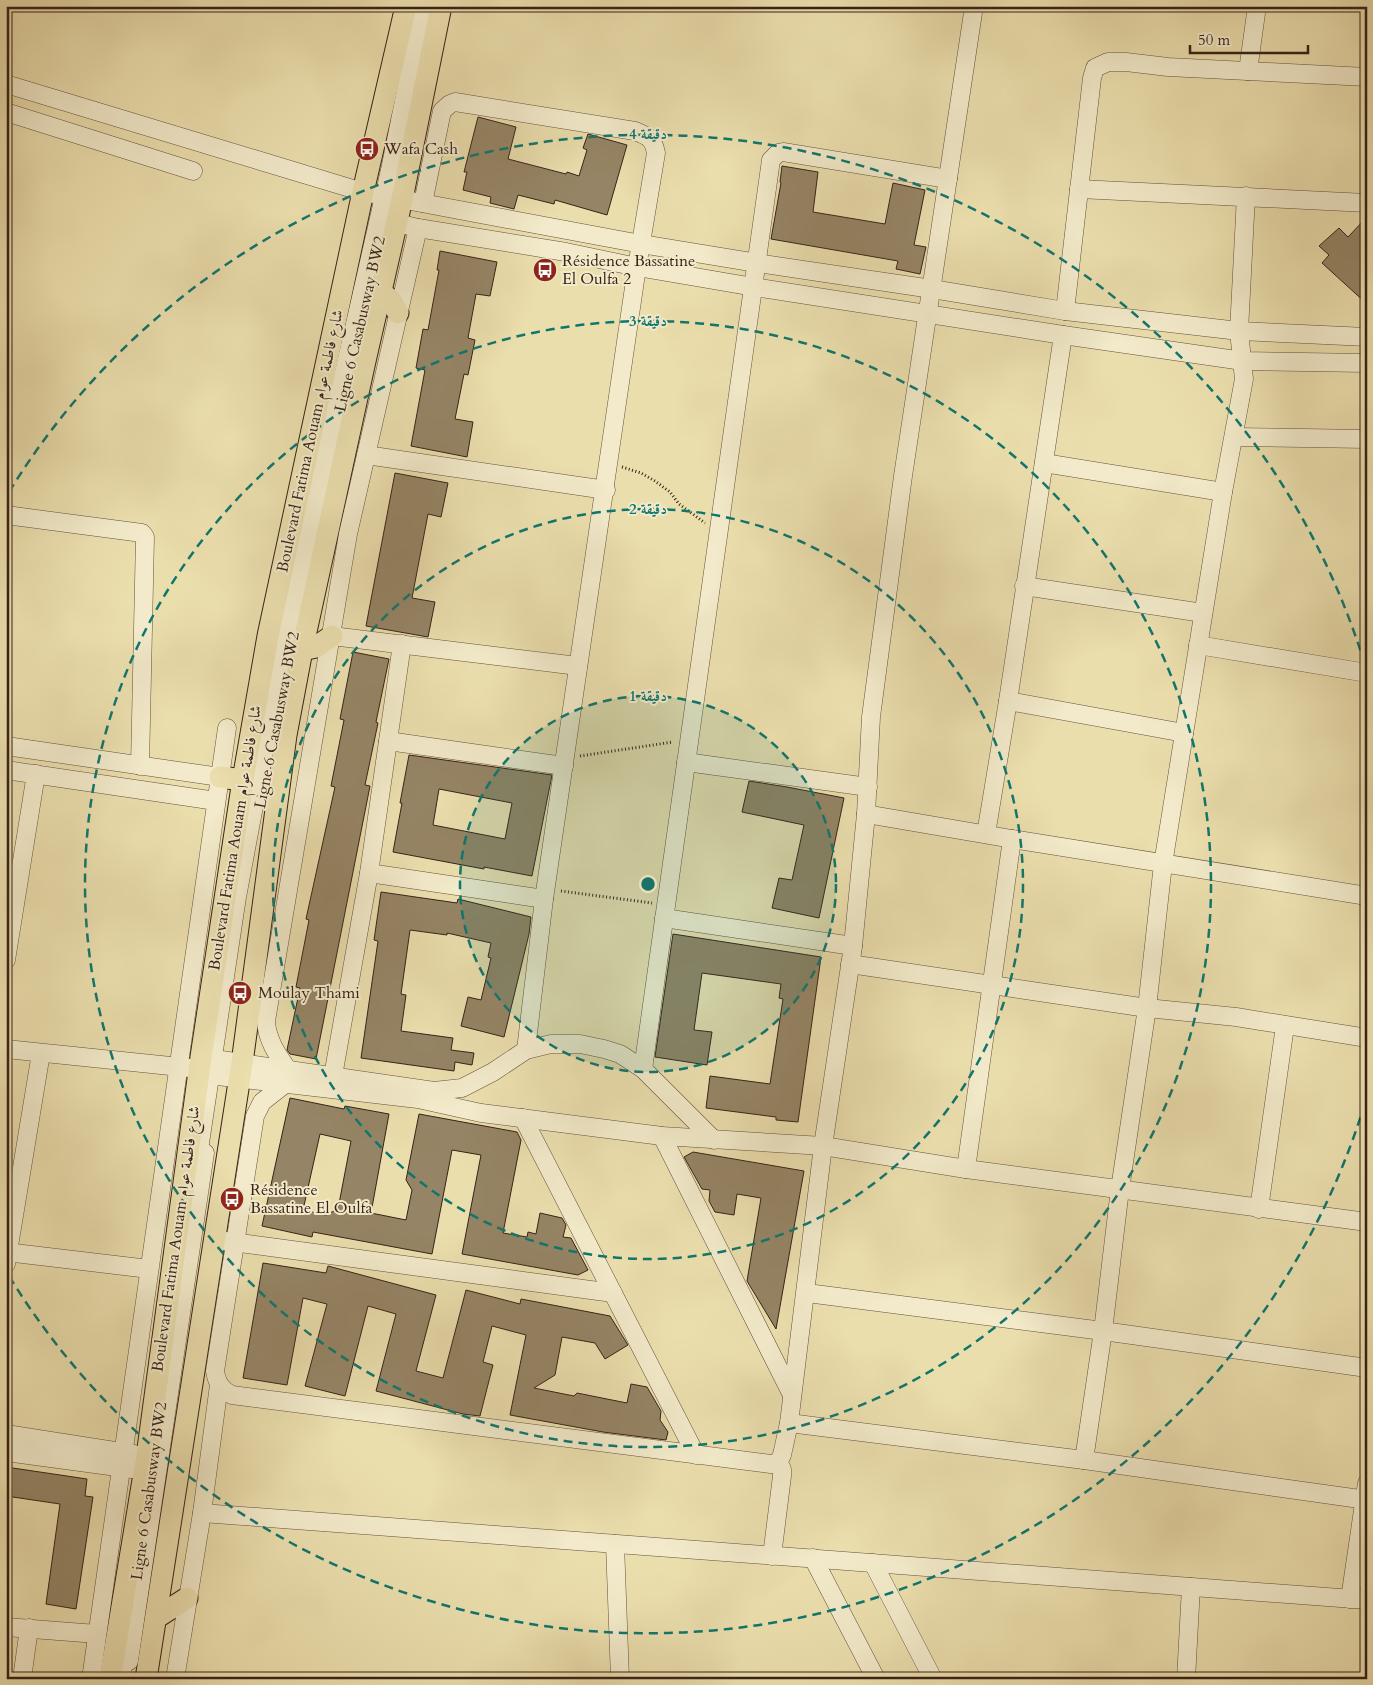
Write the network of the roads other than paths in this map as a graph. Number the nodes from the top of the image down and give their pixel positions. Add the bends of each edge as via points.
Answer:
1 (406, 6) edge
2 (423, 6) edge
3 (429, 6) edge
4 (441, 6) edge
5 (974, 6) edge
6 (1257, 6) edge
7 (1248, 72) junction
8 (1367, 77) edge
9 (6, 84) edge
10 (35, 92) junction
11 (6, 112) edge
12 (28, 119) junction
13 (194, 171) dead end
14 (948, 179) junction
15 (1079, 189) junction
16 (362, 192) junction
17 (1246, 196) junction
18 (400, 199) junction
19 (1367, 203) edge
20 (358, 215) junction
21 (386, 220) junction
22 (418, 228) junction
23 (641, 244) junction
24 (757, 264) junction
25 (637, 267) junction
26 (754, 287) junction
27 (932, 289) junction
28 (380, 292) junction
29 (1065, 311) junction
30 (398, 313) junction
31 (929, 313) junction
32 (1239, 331) junction
33 (1063, 335) junction
34 (1367, 337) edge
35 (1243, 361) junction
36 (1367, 363) edge
37 (1234, 437) junction
38 (1367, 439) edge
39 (366, 455) junction
40 (1044, 463) junction
41 (606, 490) junction
42 (1223, 492) junction
43 (6, 514) edge
44 (1024, 586) junction
45 (1203, 613) junction
46 (332, 636) junction
47 (402, 644) junction
48 (1198, 645) junction
49 (302, 650) junction
50 (578, 666) junction
51 (1367, 673) edge
52 (1008, 701) junction
53 (226, 728) dead end
54 (1184, 733) junction
55 (388, 741) junction
56 (6, 746) edge
57 (564, 762) junction
58 (686, 762) junction
59 (140, 766) junction
60 (6, 770) edge
61 (36, 774) junction
62 (220, 777) junction
63 (243, 780) junction
64 (868, 787) junction
65 (216, 801) junction
66 (866, 814) junction
67 (986, 834) junction
68 (1012, 839) junction
69 (1163, 864) junction
70 (369, 873) junction
71 (545, 894) junction
72 (1367, 896) edge
73 (664, 912) junction
74 (853, 946) junction
75 (6, 960) edge
76 (850, 964) junction
77 (991, 985) junction
78 (1147, 1008) junction
79 (1285, 1026) junction
80 (1367, 1038) edge
81 (6, 1049) edge
82 (526, 1050) junction
83 (40, 1054) junction
84 (178, 1066) junction
85 (208, 1067) junction
86 (643, 1069) junction
87 (241, 1071) junction
88 (333, 1076) junction
89 (286, 1077) junction
90 (523, 1118) junction
91 (662, 1136) junction
92 (714, 1140) junction
93 (823, 1146) junction
94 (966, 1169) junction
95 (1120, 1189) junction
96 (1259, 1209) junction
97 (1367, 1222) edge
98 (214, 1240) junction
99 (236, 1243) junction
100 (7, 1256) edge
101 (149, 1269) junction
102 (613, 1293) junction
103 (807, 1293) junction
104 (1103, 1331) junction
105 (1367, 1368) edge
106 (219, 1385) junction
107 (792, 1395) junction
108 (790, 1423) junction
109 (6, 1434) edge
110 (6, 1452) edge
111 (696, 1454) junction
112 (122, 1460) junction
113 (1084, 1460) junction
114 (146, 1463) junction
115 (778, 1463) junction
116 (1366, 1494) edge
117 (202, 1513) junction
118 (615, 1544) junction
119 (772, 1556) junction
120 (813, 1558) junction
121 (874, 1563) junction
122 (1191, 1587) junction
123 (187, 1598) junction
124 (1358, 1600) edge
125 (156, 1618) junction
126 (6, 1628) edge
127 (29, 1628) junction
128 (97, 1634) junction
129 (22, 1679) edge
130 (91, 1679) edge
131 (110, 1679) edge
132 (121, 1679) edge
133 (127, 1679) edge
134 (146, 1679) edge
135 (175, 1679) edge
136 (620, 1679) edge
137 (876, 1679) edge
138 (934, 1679) edge
139 (1186, 1679) edge

1 - 16 main road, Boulevard Fatima Aouam شارع فاطمة عوام
2 - 18 street
3 - 18 street
4 - 18 main road
5 - 14 street
6 - 7 street
7 - 8 street
7 - 15 street via 1126,62 1108,62 1095,68
9 - 10 street
10 - 12 street
10 - 16 street
11 - 12 street
12 - 13 street
14 - 24 street via 778,153 771,160
14 - 27 street
15 - 17 street
15 - 29 street
16 - 18 street
16 - 20 main road, Boulevard Fatima Aouam شارع فاطمة عوام
17 - 19 street
17 - 32 street
18 - 21 main road
18 - 23 street
18 - 23 street via 442,111 450,104 635,131 654,142 656,153
20 - 21 street
20 - 63 main road, Boulevard Fatima Aouam شارع فاطمة عوام via 268,636
21 - 22 street
21 - 28 main road
21 - 85 street, Ligne 6 Casabusway BW2 via 286,662 244,896
22 - 25 street
22 - 30 street
23 - 24 street
23 - 25 street
24 - 26 street
24 - 27 street
25 - 26 street
25 - 41 street
26 - 31 street
26 - 58 street
27 - 29 street
27 - 31 street
28 - 30 main road via 390,299
28 - 49 main road
29 - 32 street
30 - 39 street
31 - 33 street
31 - 64 street via 903,476 874,698
32 - 34 street
32 - 35 street
33 - 35 street
33 - 40 street
35 - 36 street
35 - 37 street via 1244,379
37 - 38 street
37 - 42 street
39 - 41 street
39 - 46 street via 348,534
40 - 42 street
40 - 44 street
41 - 50 street
42 - 45 street
43 - 59 street via 142,533 145,537
44 - 45 street
44 - 52 street
45 - 48 street
46 - 47 street
46 - 49 main road via 316,647
46 - 89 street via 266,1021 266,1029
47 - 50 street
47 - 55 street
48 - 51 street
48 - 54 street
49 - 87 main road via 286,735
50 - 57 street
52 - 54 street
52 - 67 street
53 - 62 street
54 - 69 street
55 - 57 street
55 - 70 street
56 - 59 street
57 - 71 street
58 - 64 street
58 - 73 street
59 - 62 street
60 - 61 street
61 - 65 street
61 - 75 street
62 - 63 main road
62 - 65 street
63 - 85 main road, Boulevard Fatima Aouam شارع فاطمة عوام
64 - 66 street
65 - 84 street
66 - 67 street
66 - 74 street
67 - 68 street
68 - 69 street
68 - 77 street
69 - 72 street
69 - 78 street
70 - 71 street
70 - 88 street
71 - 82 street
73 - 74 street
73 - 86 street
74 - 76 street
76 - 77 street
76 - 93 street
77 - 78 street
77 - 94 street
78 - 79 street via 1236,1017
78 - 95 street
79 - 80 street
79 - 96 street
81 - 83 street
82 - 86 street via 551,1044 580,1044 620,1054
82 - 88 street via 494,1072 462,1088 448,1091
83 - 84 street
83 - 100 street
84 - 85 street
84 - 101 street
85 - 87 street
85 - 114 main road, Boulevard Fatima Aouam شارع فاطمة عوام
85 - 132 street, Ligne 6 Casabusway BW2
85 - 133 street, Ligne 6 Casabusway BW2
86 - 92 street
87 - 89 street
87 - 98 main road
88 - 89 street
89 - 90 street
89 - 99 street via 262,1102 255,1116
90 - 91 street
90 - 102 street
91 - 92 street
91 - 107 street
92 - 93 street
93 - 94 street
93 - 103 street
94 - 95 street
95 - 96 street
95 - 104 street
96 - 97 street
98 - 99 street
98 - 125 main road
99 - 102 street
99 - 106 street via 214,1372
100 - 101 street
101 - 112 street
102 - 111 street
103 - 104 street
103 - 107 street
104 - 105 street
104 - 113 street
106 - 111 street via 232,1395
106 - 117 street
107 - 108 street
108 - 113 street
108 - 115 street
109 - 112 street
110 - 112 street
111 - 115 street
112 - 114 street
112 - 128 street
113 - 116 street
114 - 131 main road, Boulevard Fatima Aouam شارع فاطمة عوام
115 - 119 street via 782,1476
116 - 124 street
117 - 118 street
117 - 123 street
118 - 119 street
118 - 136 street
119 - 120 street
120 - 121 street
120 - 137 street
121 - 122 street
121 - 138 street
122 - 124 street
122 - 139 street
123 - 125 main road
123 - 135 street
125 - 134 main road
126 - 127 street
127 - 128 street
127 - 129 street
128 - 130 street

